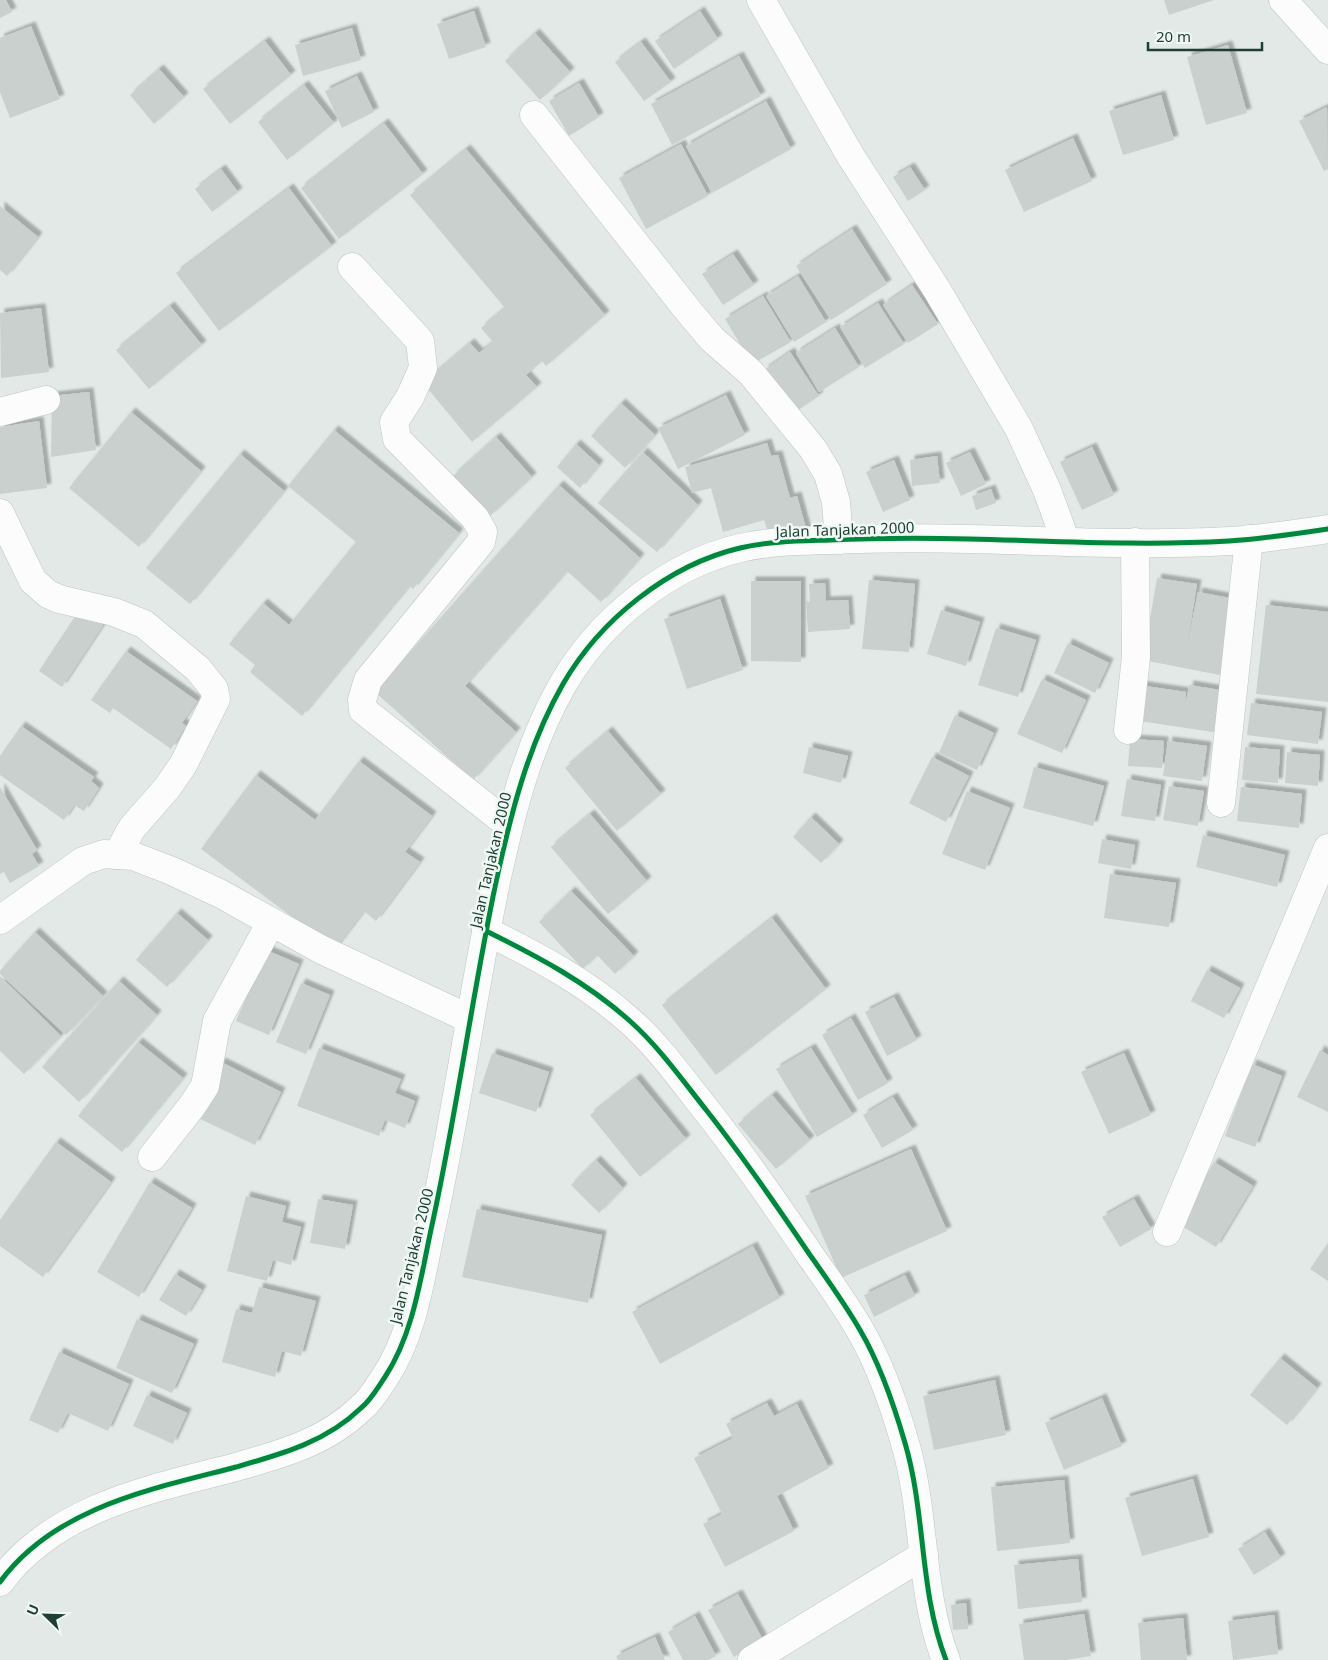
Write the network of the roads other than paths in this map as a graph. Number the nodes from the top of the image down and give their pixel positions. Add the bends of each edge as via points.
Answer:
1 (761, 0) edge
2 (1283, 0) edge
3 (1328, 50) edge
4 (534, 115) dead end
5 (352, 267) dead end
6 (46, 400) dead end
7 (0, 412) edge
8 (0, 513) edge
9 (1328, 529) edge
10 (1249, 539) junction
11 (839, 540) junction
12 (1066, 542) junction
13 (1136, 542) junction
14 (1128, 730) dead end
15 (1221, 803) dead end
16 (509, 825) junction
17 (1328, 848) edge
18 (117, 855) junction
19 (0, 920) edge
20 (270, 924) junction
21 (486, 931) junction
22 (470, 1018) junction
23 (152, 1157) dead end
24 (1167, 1232) dead end
25 (924, 1555) junction
26 (0, 1582) edge
27 (752, 1660) edge
28 (946, 1660) edge

1 - 12 street via 850,155 937,290 1019,429
2 - 3 street
4 - 11 street via 690,313 712,339 751,373 813,449 828,474 836,502
5 - 16 street via 420,340 423,368 394,422 397,439 475,518 482,532 481,542 368,680 362,700 363,710
6 - 7 street
8 - 18 street via 33,581 48,594 114,612 144,624 198,669 214,688 216,699 182,764 167,788 132,828
9 - 10 street, Jalan Tanjakan 2000
10 - 13 street, Jalan Tanjakan 2000
10 - 15 street
11 - 12 street, Jalan Tanjakan 2000
11 - 16 street, Jalan Tanjakan 2000 via 738,548 695,564 646,591 600,634 564,682 535,741
12 - 13 street, Jalan Tanjakan 2000
13 - 14 street via 1136,657
16 - 21 street, Jalan Tanjakan 2000
17 - 24 street
18 - 19 street via 104,854 83,860
18 - 20 street via 133,856 172,871 221,894
20 - 22 street
20 - 23 street via 217,1021 205,1086
21 - 22 street, Jalan Tanjakan 2000
21 - 25 street via 598,994 632,1023 746,1160 864,1338 905,1444 920,1512
22 - 26 street, Jalan Tanjakan 2000 via 442,1183 413,1314 390,1370 365,1406 333,1431 290,1452 97,1508 60,1526 11,1567
25 - 27 street
25 - 28 street via 939,1643

